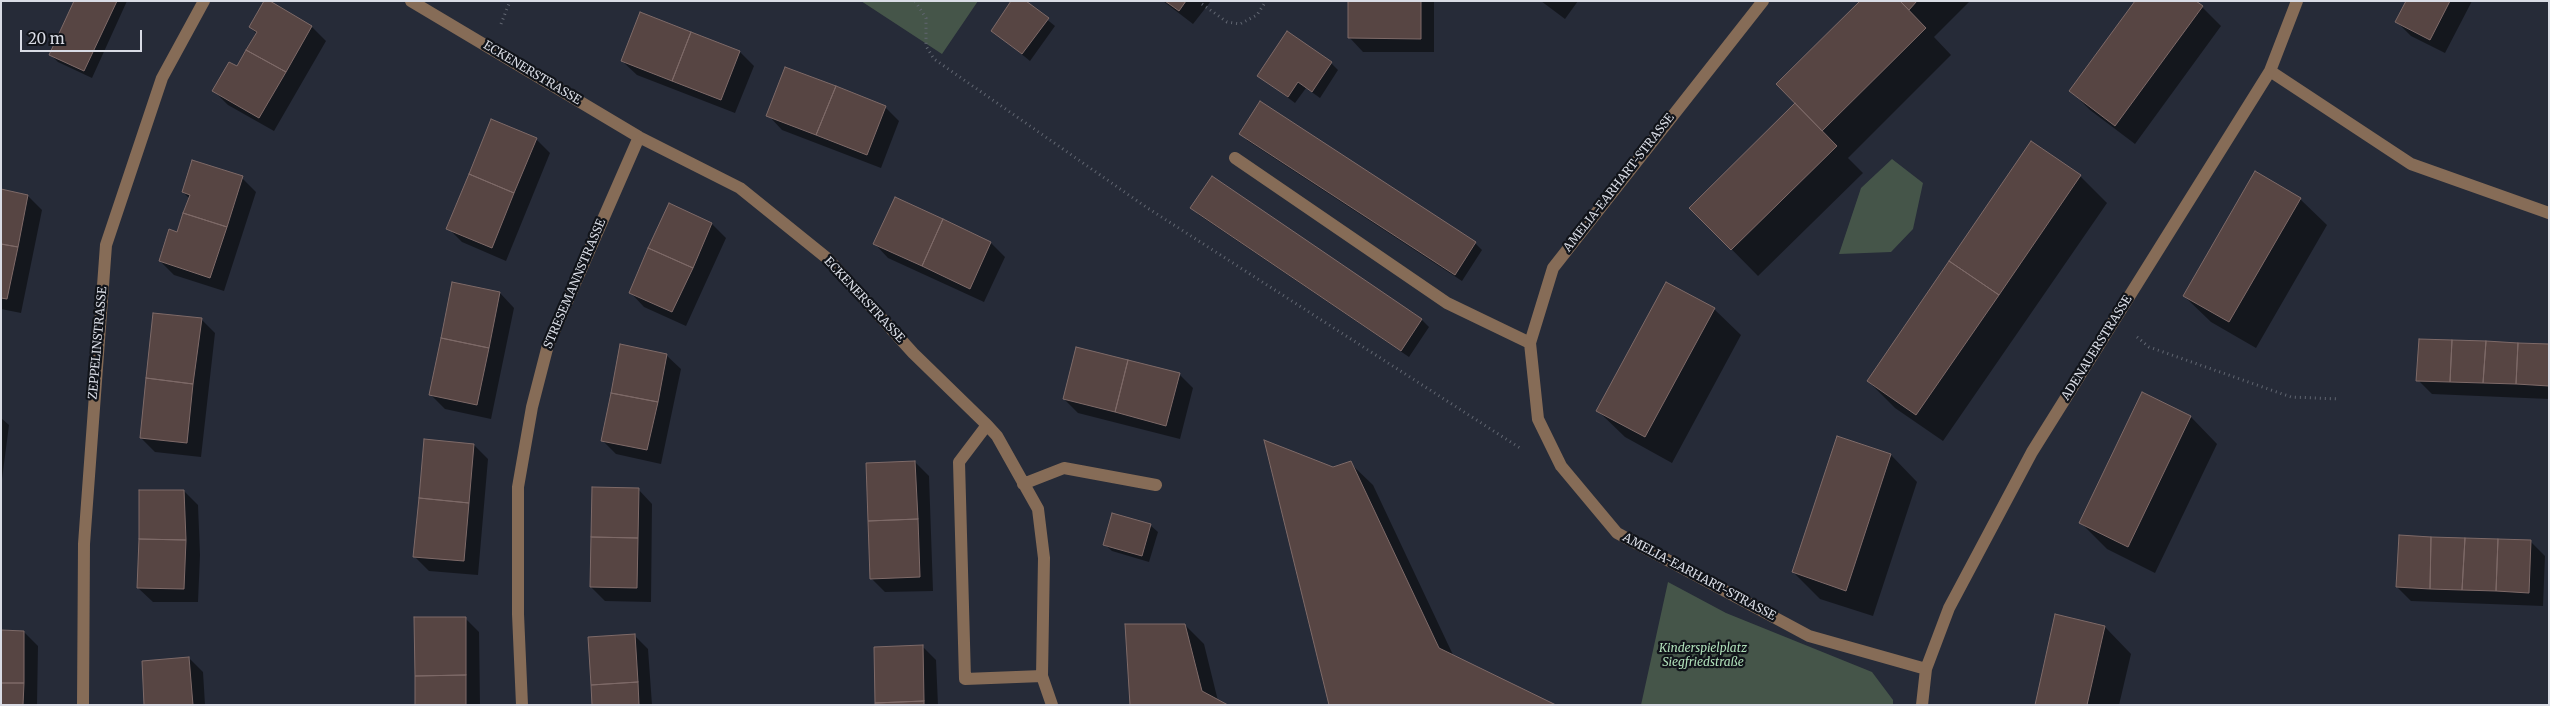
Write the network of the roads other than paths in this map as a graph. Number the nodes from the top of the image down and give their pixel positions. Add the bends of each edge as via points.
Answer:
1 (204, 1) edge
2 (410, 1) edge
3 (1763, 1) edge
4 (2297, 1) edge
5 (2270, 71) junction
6 (638, 137) junction
7 (1235, 158) dead end
8 (2549, 213) edge
9 (1530, 343) junction
10 (987, 425) junction
11 (1023, 484) junction
12 (1156, 485) dead end
13 (1926, 669) junction
14 (1042, 676) junction
15 (1046, 690) junction
16 (83, 705) edge
17 (522, 705) edge
18 (1041, 705) edge
19 (1052, 705) edge
20 (1922, 705) edge

1 - 16 street, ZEPPELINSTRASSE via 162,78 106,245 84,544
2 - 6 street, ECKENERSTRASSE
3 - 9 street, AMELIA-EARHART-STRASSE via 1553,268
4 - 5 street, ADENAUERSTRASSE
5 - 8 street via 2411,164
5 - 13 street, ADENAUERSTRASSE via 2032,452 1949,608
6 - 10 street, ECKENERSTRASSE via 740,188 828,259 913,353
6 - 17 street, STRESEMANNSTRASSE via 548,346 532,407 518,487
7 - 9 street via 1447,303
9 - 13 street, AMELIA-EARHART-STRASSE via 1538,419 1561,466 1617,533 1809,636
10 - 11 street, ECKENERSTRASSE
10 - 14 street via 959,462 965,679
11 - 12 street via 1064,468
11 - 14 street, ECKENERSTRASSE via 1038,509 1044,558
13 - 20 street, ADENAUERSTRASSE
14 - 15 street, ECKENERSTRASSE
15 - 18 street
15 - 19 street, ECKENERSTRASSE

